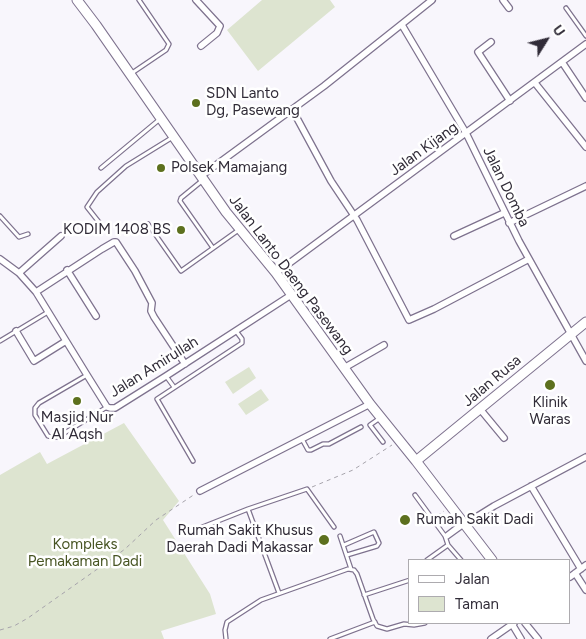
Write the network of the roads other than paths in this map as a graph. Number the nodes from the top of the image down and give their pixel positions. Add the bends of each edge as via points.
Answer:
1 (77, 0) edge
2 (139, 0) edge
3 (196, 0) edge
4 (432, 0) edge
5 (503, 0) edge
6 (509, 8) dead end
7 (566, 8) dead end
8 (402, 25) junction
9 (586, 36) edge
10 (491, 42) dead end
11 (586, 44) edge
12 (202, 46) dead end
13 (562, 62) junction
14 (131, 74) junction
15 (535, 83) junction
16 (586, 98) edge
17 (510, 100) junction
18 (292, 109) junction
19 (161, 119) junction
20 (466, 133) junction
21 (173, 137) junction
22 (586, 147) edge
23 (101, 168) dead end
24 (202, 178) junction
25 (586, 186) edge
26 (504, 213) junction
27 (0, 216) edge
28 (356, 218) junction
29 (509, 223) junction
30 (148, 224) dead end
31 (102, 226) dead end
32 (240, 229) junction
33 (28, 234) dead end
34 (61, 236) dead end
35 (454, 236) dead end
36 (213, 248) junction
37 (529, 259) junction
38 (0, 260) edge
39 (67, 270) junction
40 (19, 273) junction
41 (276, 273) junction
42 (36, 292) junction
43 (291, 295) junction
44 (48, 312) junction
45 (96, 316) dead end
46 (586, 322) edge
47 (16, 331) junction
48 (236, 331) junction
49 (571, 334) junction
50 (0, 341) edge
51 (66, 341) junction
52 (384, 345) dead end
53 (586, 361) edge
54 (184, 364) junction
55 (344, 368) junction
56 (87, 375) junction
57 (166, 376) junction
58 (174, 386) junction
59 (370, 404) junction
60 (107, 406) junction
61 (480, 409) junction
62 (381, 417) junction
63 (361, 427) dead end
64 (504, 438) dead end
65 (302, 439) junction
66 (383, 442) dead end
67 (586, 457) edge
68 (193, 461) dead end
69 (416, 461) junction
70 (530, 486) junction
71 (200, 491) road end
72 (414, 495) dead end
73 (248, 509) junction
74 (464, 523) junction
75 (334, 527) dead end
76 (200, 528) dead end
77 (340, 536) dead end
78 (446, 537) junction
79 (344, 545) junction
80 (448, 545) junction
81 (347, 555) junction
82 (428, 559) edge
83 (460, 559) edge
84 (491, 559) edge
85 (583, 567) edge
86 (351, 569) junction
87 (572, 575) edge
88 (408, 581) edge
89 (586, 590) edge
90 (279, 593) junction
91 (364, 595) junction
92 (375, 622) junction
93 (420, 624) edge
94 (512, 624) edge
95 (514, 624) edge
96 (527, 624) edge
97 (226, 639) edge
98 (330, 639) edge
99 (491, 639) edge
100 (521, 639) edge
101 (538, 639) edge

1 - 14 main road, Jalan Lanto Daeng Pasewang
2 - 14 lane via 169,44 166,50
3 - 12 street via 220,26
4 - 8 street
5 - 6 street
7 - 9 lane
8 - 18 street
8 - 20 street, Jalan Domba
10 - 17 street via 478,52
11 - 13 street, Jalan Kijang
13 - 15 street, Jalan Kijang
13 - 16 street
14 - 19 main road, Jalan Lanto Daeng Pasewang
15 - 17 street, Jalan Kijang
15 - 22 street
17 - 20 street, Jalan Kijang
18 - 24 street
18 - 28 street via 331,181
19 - 21 main road, Jalan Lanto Daeng Pasewang
19 - 23 lane
20 - 26 street, Jalan Domba
20 - 28 street, Jalan Kijang
21 - 24 main road, Jalan Lanto Daeng Pasewang
21 - 31 lane via 126,166 97,192 87,207
24 - 32 main road, Jalan Lanto Daeng Pasewang
24 - 36 lane via 180,201
25 - 29 street
26 - 29 street, Jalan Domba
26 - 35 street
27 - 33 lane via 19,237
28 - 37 street via 409,320
28 - 41 street, Jalan Kijang
29 - 37 street, Jalan Domba
30 - 36 lane via 181,270
32 - 36 lane
32 - 41 main road, Jalan Lanto Daeng Pasewang
34 - 40 street
37 - 49 street, Jalan Domba
38 - 40 street, Jalan Amirullah
39 - 42 street
39 - 45 street
39 - 54 street via 116,242 148,295 151,311
40 - 42 street, Jalan Amirullah
41 - 43 main road, Jalan Lanto Daeng Pasewang
42 - 44 street, Jalan Amirullah
43 - 48 street, Jalan Amirullah
43 - 55 main road, Jalan Lanto Daeng Pasewang
44 - 47 lane
44 - 51 street, Jalan Amirullah
46 - 49 main road, Jalan Rusa
47 - 50 lane
47 - 51 street via 34,361
48 - 54 street, Jalan Amirullah
48 - 58 lane via 242,343
49 - 53 street, Jalan Domba
49 - 61 main road, Jalan Rusa
51 - 56 street, Jalan Amirullah
52 - 55 street
54 - 57 street, Jalan Amirullah
55 - 59 main road, Jalan Lanto Daeng Pasewang
56 - 60 street, Jalan Amirullah
56 - 60 lane via 35,408 48,436 58,437
57 - 58 lane
57 - 60 street, Jalan Amirullah via 115,408
58 - 68 lane via 157,401
59 - 62 main road, Jalan Lanto Daeng Pasewang
59 - 65 street
61 - 64 street
61 - 69 main road, Jalan Rusa
62 - 66 lane via 370,425
62 - 69 main road, Jalan Lanto Daeng Pasewang
63 - 65 lane via 311,450
65 - 71 street
67 - 70 street
69 - 74 main road, Jalan Lanto Daeng Pasewang
70 - 74 street
70 - 85 street
72 - 78 lane
73 - 75 lane via 307,489
73 - 76 lane
73 - 90 lane
74 - 78 lane
74 - 84 main road, Jalan Lanto Daeng Pasewang
77 - 79 lane
78 - 80 lane
79 - 81 lane
79 - 81 lane via 374,532 379,543
80 - 82 lane
80 - 83 lane
81 - 86 lane
85 - 87 street
86 - 90 lane
86 - 91 lane via 357,574
87 - 89 street
88 - 91 lane
90 - 97 lane via 230,619 225,628
91 - 92 lane
92 - 93 lane via 381,628
92 - 98 lane
94 - 99 street
95 - 100 street
96 - 101 street

